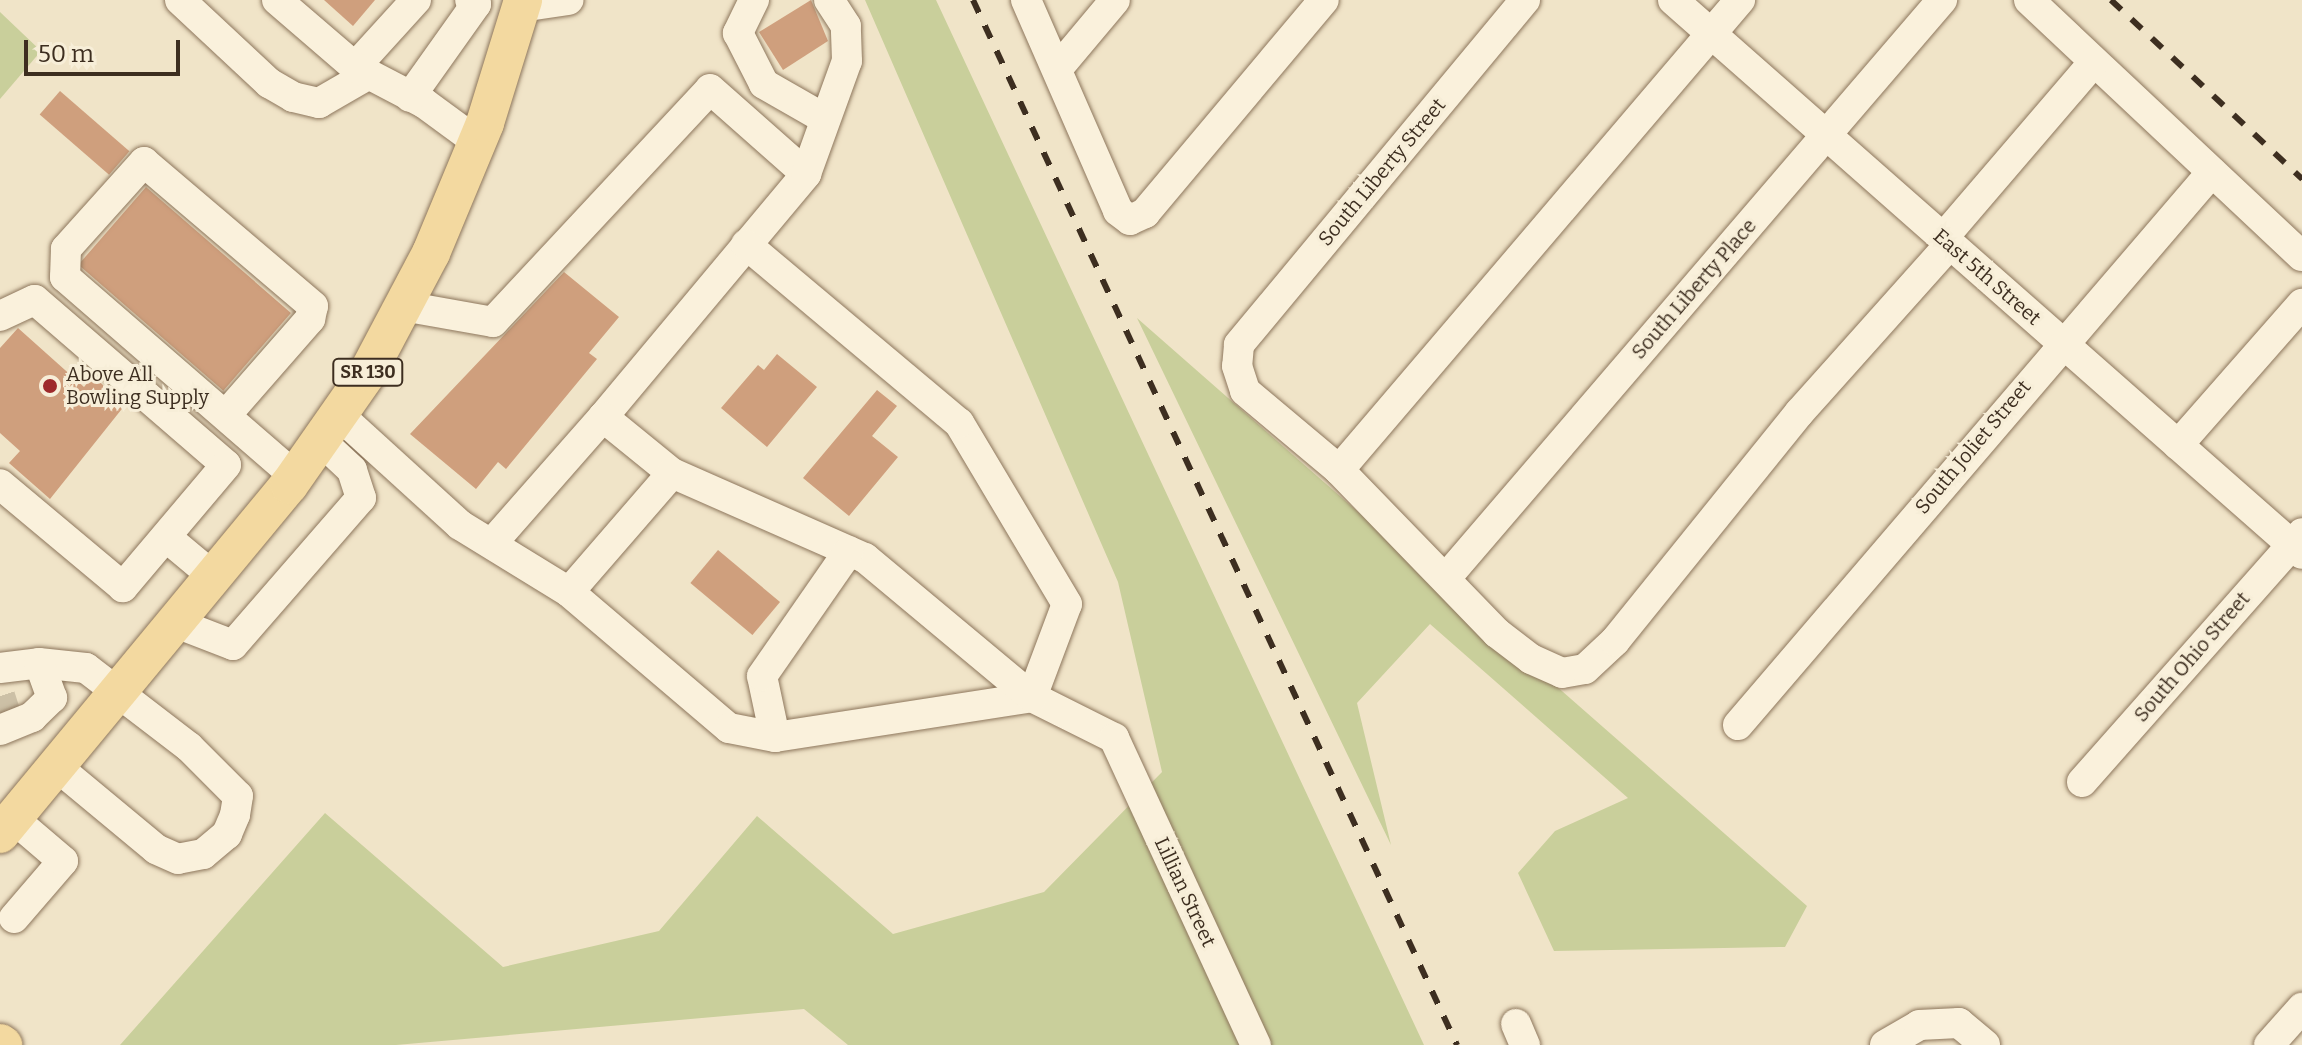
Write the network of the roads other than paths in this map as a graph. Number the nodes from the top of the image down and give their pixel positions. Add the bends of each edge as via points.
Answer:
1 (180, 0) edge
2 (277, 0) edge
3 (416, 0) edge
4 (470, 0) edge
5 (568, 0) edge
6 (754, 0) edge
7 (829, 0) edge
8 (1026, 0) edge
9 (1115, 0) edge
10 (1324, 0) edge
11 (1525, 0) edge
12 (1673, 0) edge
13 (1740, 0) edge
14 (1942, 0) edge
15 (2029, 0) edge
16 (522, 4) edge
17 (1711, 33) junction
18 (2094, 62) junction
19 (1059, 67) junction
20 (361, 71) junction
21 (410, 97) junction
22 (825, 119) junction
23 (1827, 135) junction
24 (477, 142) junction
25 (2212, 172) junction
26 (806, 174) junction
27 (1946, 241) junction
28 (746, 244) junction
29 (2302, 256) edge
30 (2302, 304) edge
31 (403, 306) junction
32 (0, 316) edge
33 (2062, 343) junction
34 (226, 415) junction
35 (603, 417) junction
36 (329, 427) junction
37 (2178, 445) junction
38 (1339, 470) junction
39 (672, 473) junction
40 (295, 476) junction
41 (0, 484) edge
42 (166, 537) junction
43 (494, 541) junction
44 (2298, 544) edge
45 (849, 551) junction
46 (214, 577) junction
47 (1446, 578) junction
48 (569, 592) junction
49 (176, 623) junction
50 (39, 663) junction
51 (0, 668) edge
52 (121, 691) junction
53 (1032, 697) junction
54 (6, 723) edge
55 (1738, 725) dead end
56 (775, 737) junction
57 (56, 766) junction
58 (2082, 782) dead end
59 (5, 825) edge
60 (14, 918) dead end
61 (2302, 1008) edge
62 (1256, 1045) edge
63 (1885, 1045) edge
64 (1985, 1045) edge
65 (2269, 1045) edge

1 - 20 street via 269,83 293,97 319,103
2 - 20 street
3 - 20 street
4 - 21 street via 476,4
5 - 16 street
6 - 22 street via 738,33 764,84
7 - 22 street via 846,26 847,61
8 - 19 street
9 - 19 street
10 - 19 street via 1145,213 1130,220 1118,211
11 - 38 street, South Liberty Street via 1239,345 1237,366 1245,391
12 - 17 street, East 5th Street
13 - 17 street
14 - 23 street, South Liberty Place
15 - 18 street
16 - 24 main road, SR 130
17 - 23 street, East 5th Street
17 - 38 street
18 - 25 street
18 - 27 street
20 - 21 street
21 - 24 street
22 - 26 street
23 - 27 street, East 5th Street
23 - 47 street, South Liberty Place
24 - 31 main road, SR 130
25 - 29 street
25 - 33 street, South Joliet Street
26 - 28 street
26 - 31 street via 710,89 493,322
27 - 33 street, East 5th Street
27 - 47 street via 1585,669 1562,673 1531,659 1497,633
28 - 35 street
28 - 53 street via 959,423 1067,604
30 - 37 street
31 - 36 main road, SR 130
32 - 42 street via 35,300 226,465
33 - 37 street, East 5th Street
33 - 55 street, South Joliet Street
34 - 34 street via 65,277 66,249 144,162 313,306 310,319
34 - 40 street
35 - 39 street
35 - 43 street
36 - 40 main road, SR 130
36 - 43 street via 460,525
36 - 49 street via 361,498 233,645
37 - 44 street, East 5th Street
38 - 47 street
39 - 45 street
39 - 48 street
40 - 46 main road, SR 130
41 - 42 street via 123,587
42 - 46 street
43 - 48 street
44 - 58 street, South Ohio Street
45 - 53 street
45 - 56 street via 762,676
46 - 49 main road, SR 130
48 - 56 street via 729,728
49 - 52 main road, SR 130
50 - 51 street
50 - 52 street via 86,668
50 - 54 street via 52,698 32,717
52 - 57 main road, SR 130
52 - 57 street via 238,796 227,834 203,854 178,859 156,849
53 - 56 street
53 - 62 street, Lillian Street via 1114,738
57 - 59 main road
59 - 60 street via 63,861
61 - 65 street
63 - 64 street via 1919,1025 1959,1023

